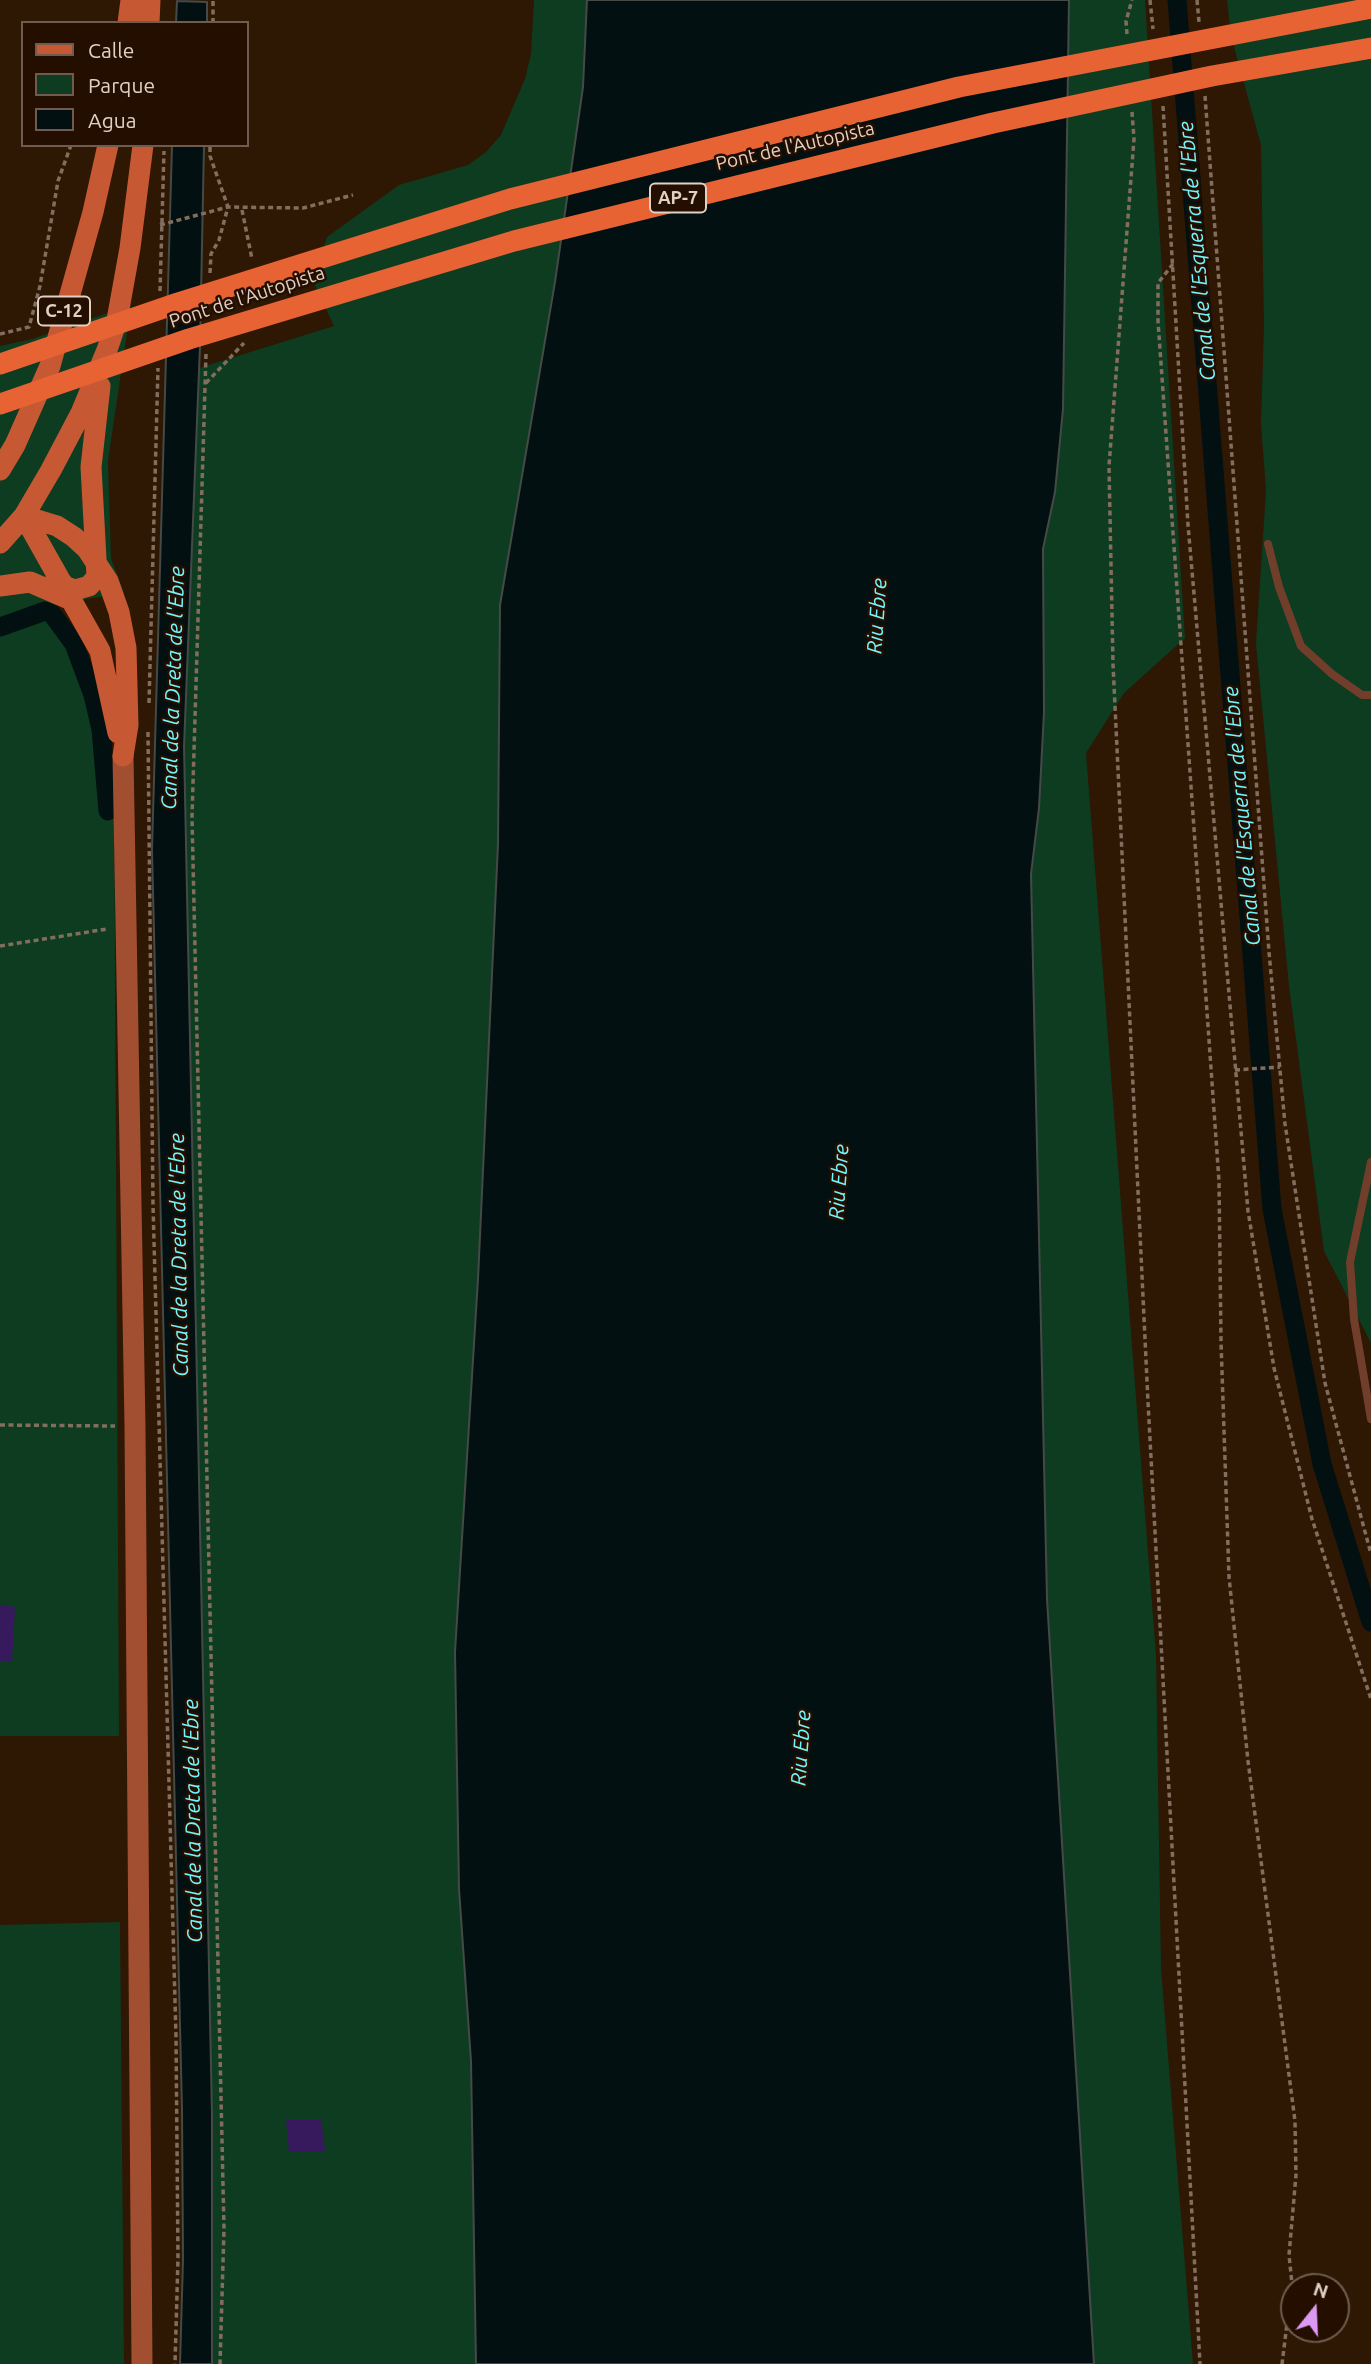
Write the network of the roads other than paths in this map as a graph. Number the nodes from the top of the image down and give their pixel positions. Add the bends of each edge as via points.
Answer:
1 (131, 0) edge
2 (150, 0) edge
3 (1371, 8) edge
4 (128, 21) edge
5 (149, 21) edge
6 (1371, 48) edge
7 (108, 147) edge
8 (143, 147) edge
9 (107, 350) junction
10 (0, 364) edge
11 (0, 404) edge
12 (0, 470) edge
13 (23, 516) junction
14 (0, 543) edge
15 (1268, 544) dead end
16 (97, 564) junction
17 (56, 577) junction
18 (0, 586) edge
19 (80, 613) junction
20 (1371, 695) edge
21 (123, 756) junction
22 (1371, 1162) edge
23 (1371, 1419) edge
24 (142, 2364) edge

1 - 4 main road
2 - 5 main road
3 - 10 highway, Pont de l'Autopista / AP-7, bridge via 959,87 510,199
6 - 11 highway, Pont de l'Autopista / AP-7, bridge via 993,123 514,241 189,339
7 - 12 main road, C-12 via 50,366
8 - 9 main road, C-12 via 130,248
9 - 13 main road, C-12 via 81,413
9 - 16 main road via 91,467
13 - 14 main road, C-12
13 - 16 main road via 65,530
13 - 17 main road
15 - 20 lane via 1301,646 1362,695
16 - 17 main road via 97,577 80,590 66,587
16 - 21 main road via 115,599 126,648 128,725
17 - 19 main road
18 - 19 main road via 41,584 64,596
19 - 21 main road via 100,651
21 - 24 street via 135,1426
22 - 23 lane via 1350,1262 1354,1319

